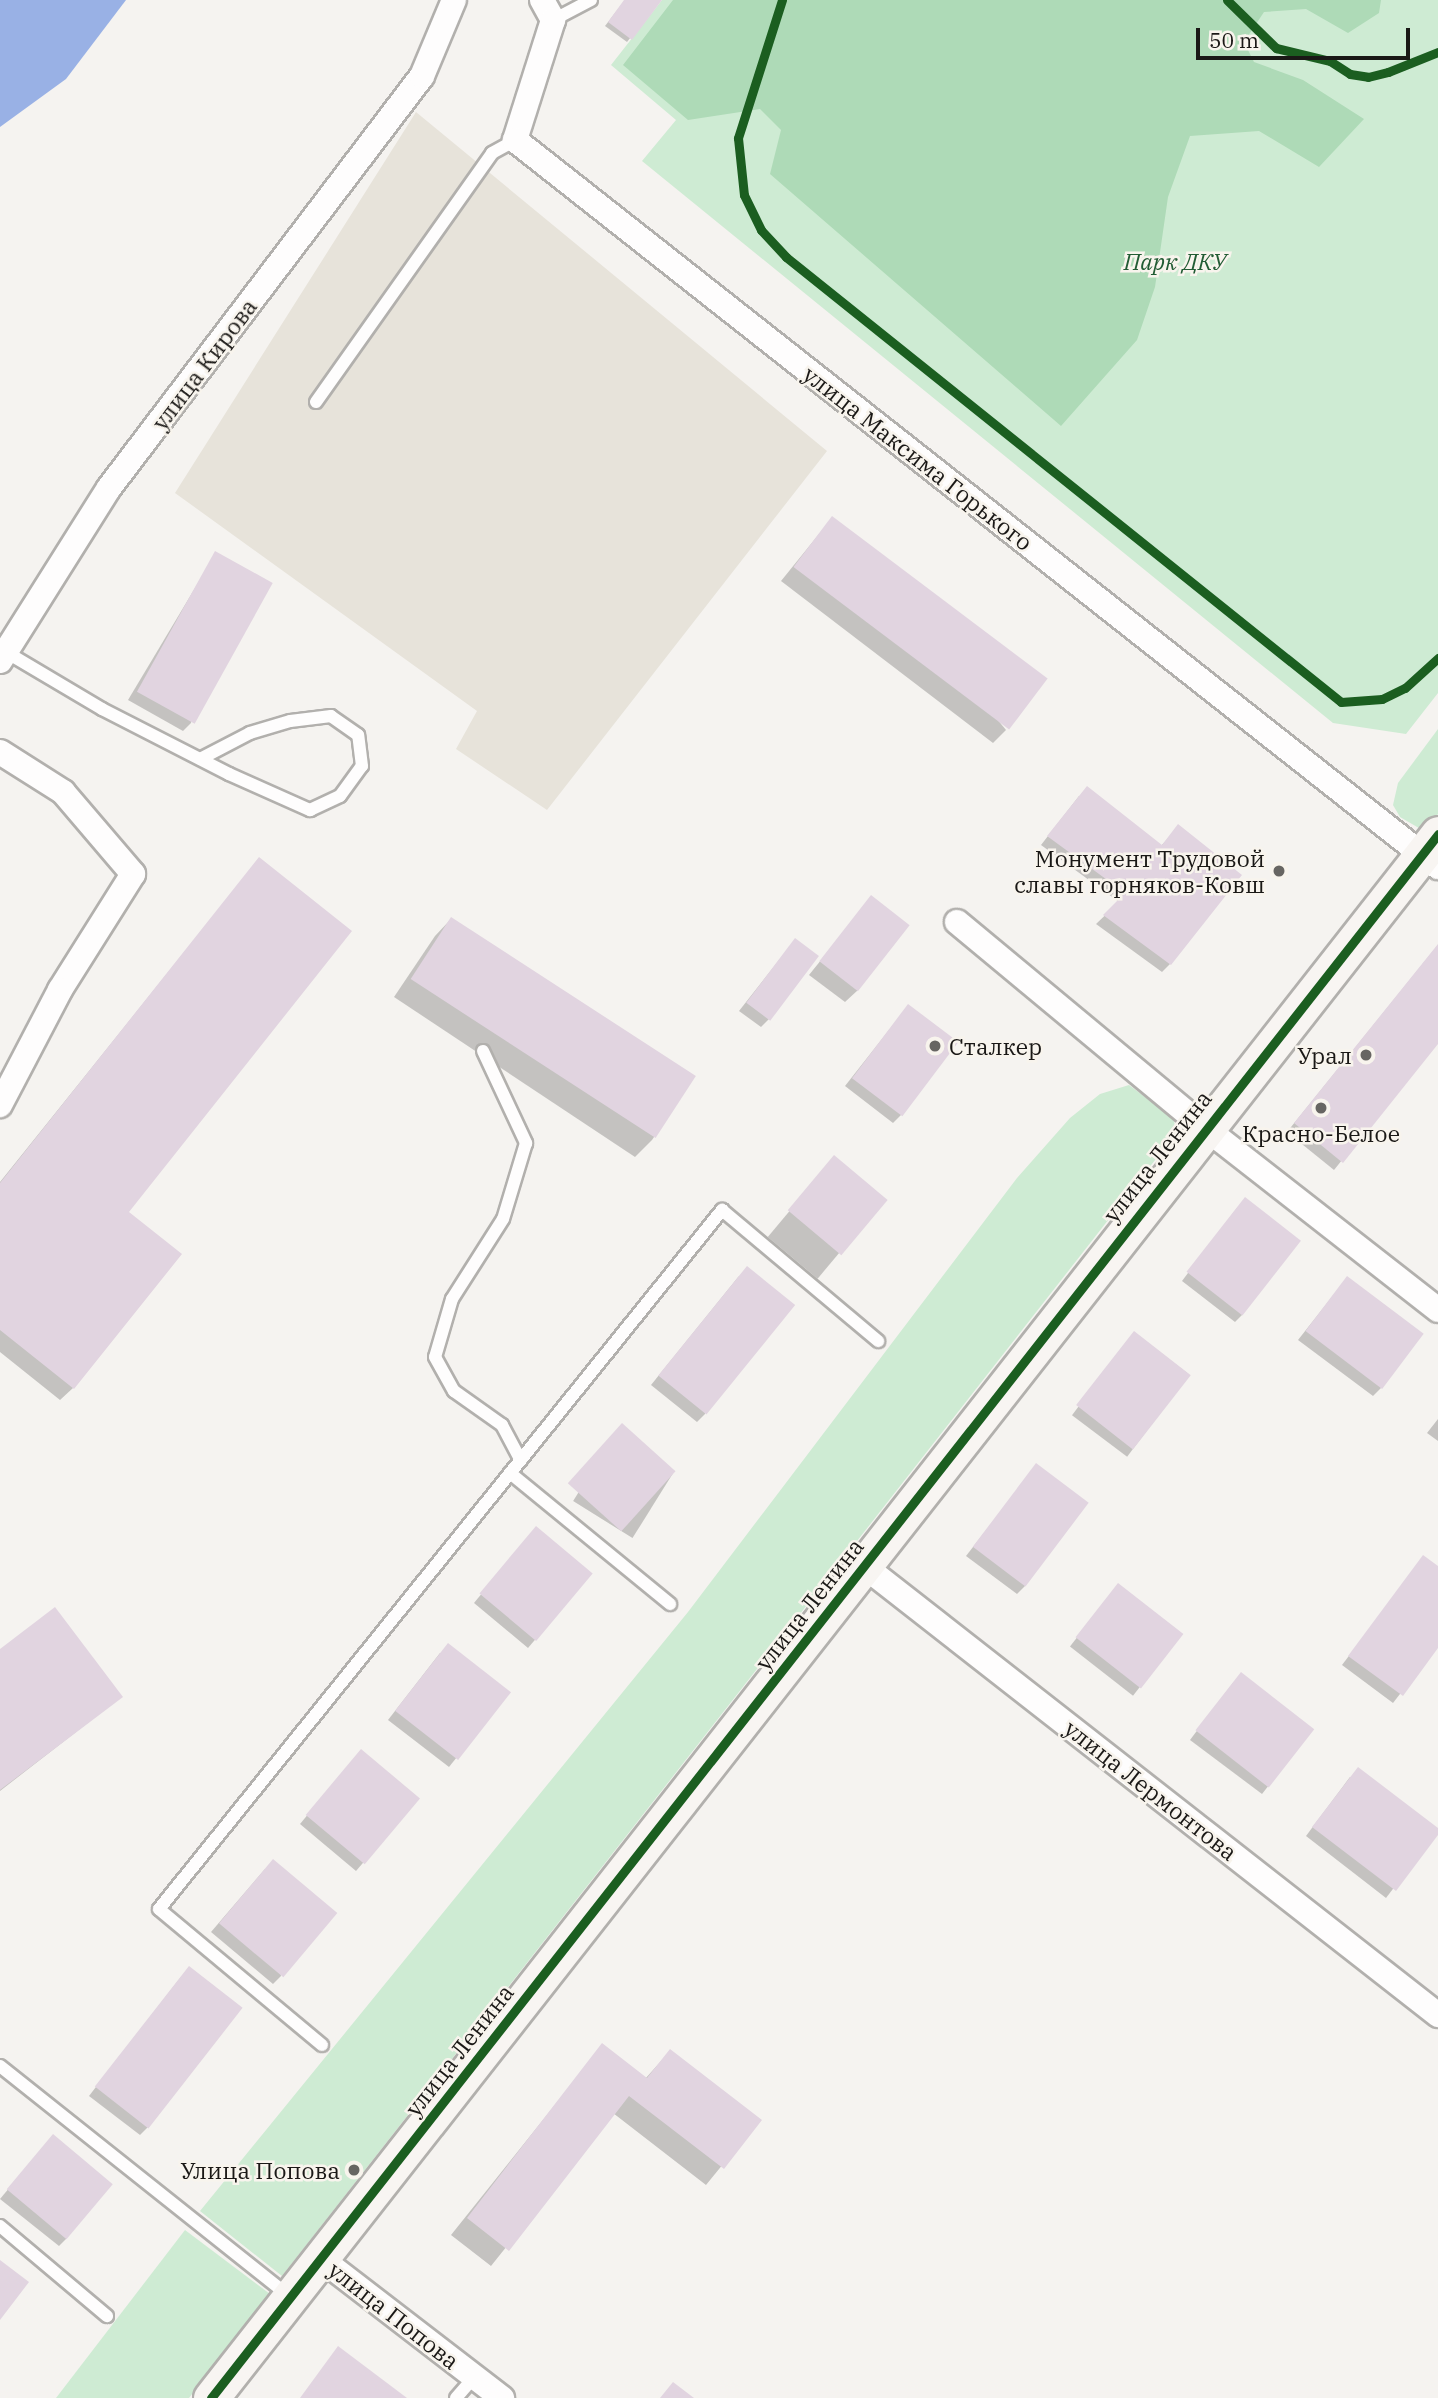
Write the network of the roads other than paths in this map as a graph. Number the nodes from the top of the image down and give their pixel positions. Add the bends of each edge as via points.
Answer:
1 (454, 0) edge
2 (591, 0) edge
3 (547, 10) edge
4 (515, 139) junction
5 (316, 402) dead end
6 (3, 656) edge
7 (0, 752) edge
8 (200, 759) dead end
9 (1433, 852) edge
10 (957, 922) dead end
11 (483, 1051) dead end
12 (0, 1105) edge
13 (1204, 1127) junction
14 (1438, 1310) edge
15 (878, 1341) dead end
16 (521, 1460) junction
17 (510, 1473) junction
18 (864, 1566) junction
19 (670, 1604) dead end
20 (1438, 2015) edge
21 (322, 2045) dead end
22 (0, 2066) edge
23 (0, 2227) edge
24 (320, 2258) junction
25 (290, 2297) junction
26 (107, 2316) dead end
27 (474, 2377) junction
28 (211, 2398) edge
29 (456, 2398) edge
30 (502, 2398) edge

1 - 6 street, улица Кирова via 422,76 109,488
2 - 3 lane
3 - 4 street
4 - 5 lane via 492,153
4 - 9 street, улица Максима Горького
6 - 8 lane via 102,709 229,774 310,810 340,796 362,766 358,735 331,716 290,721 250,733
7 - 12 street via 63,792 133,874 60,990
9 - 13 street, улица Ленина
10 - 13 street
11 - 16 lane via 526,1143 503,1219 452,1299 435,1357 454,1391 502,1425
13 - 14 street
13 - 18 street, улица Ленина
15 - 16 lane via 722,1210
16 - 17 lane
17 - 19 lane
17 - 21 lane via 159,1909
18 - 20 street, улица Лермонтова
18 - 24 street, улица Ленина
22 - 25 lane
23 - 26 lane
24 - 25 street, улица Ленина
24 - 27 street, улица Попова
25 - 28 street, улица Ленина
27 - 29 lane
27 - 30 street, улица Попова

